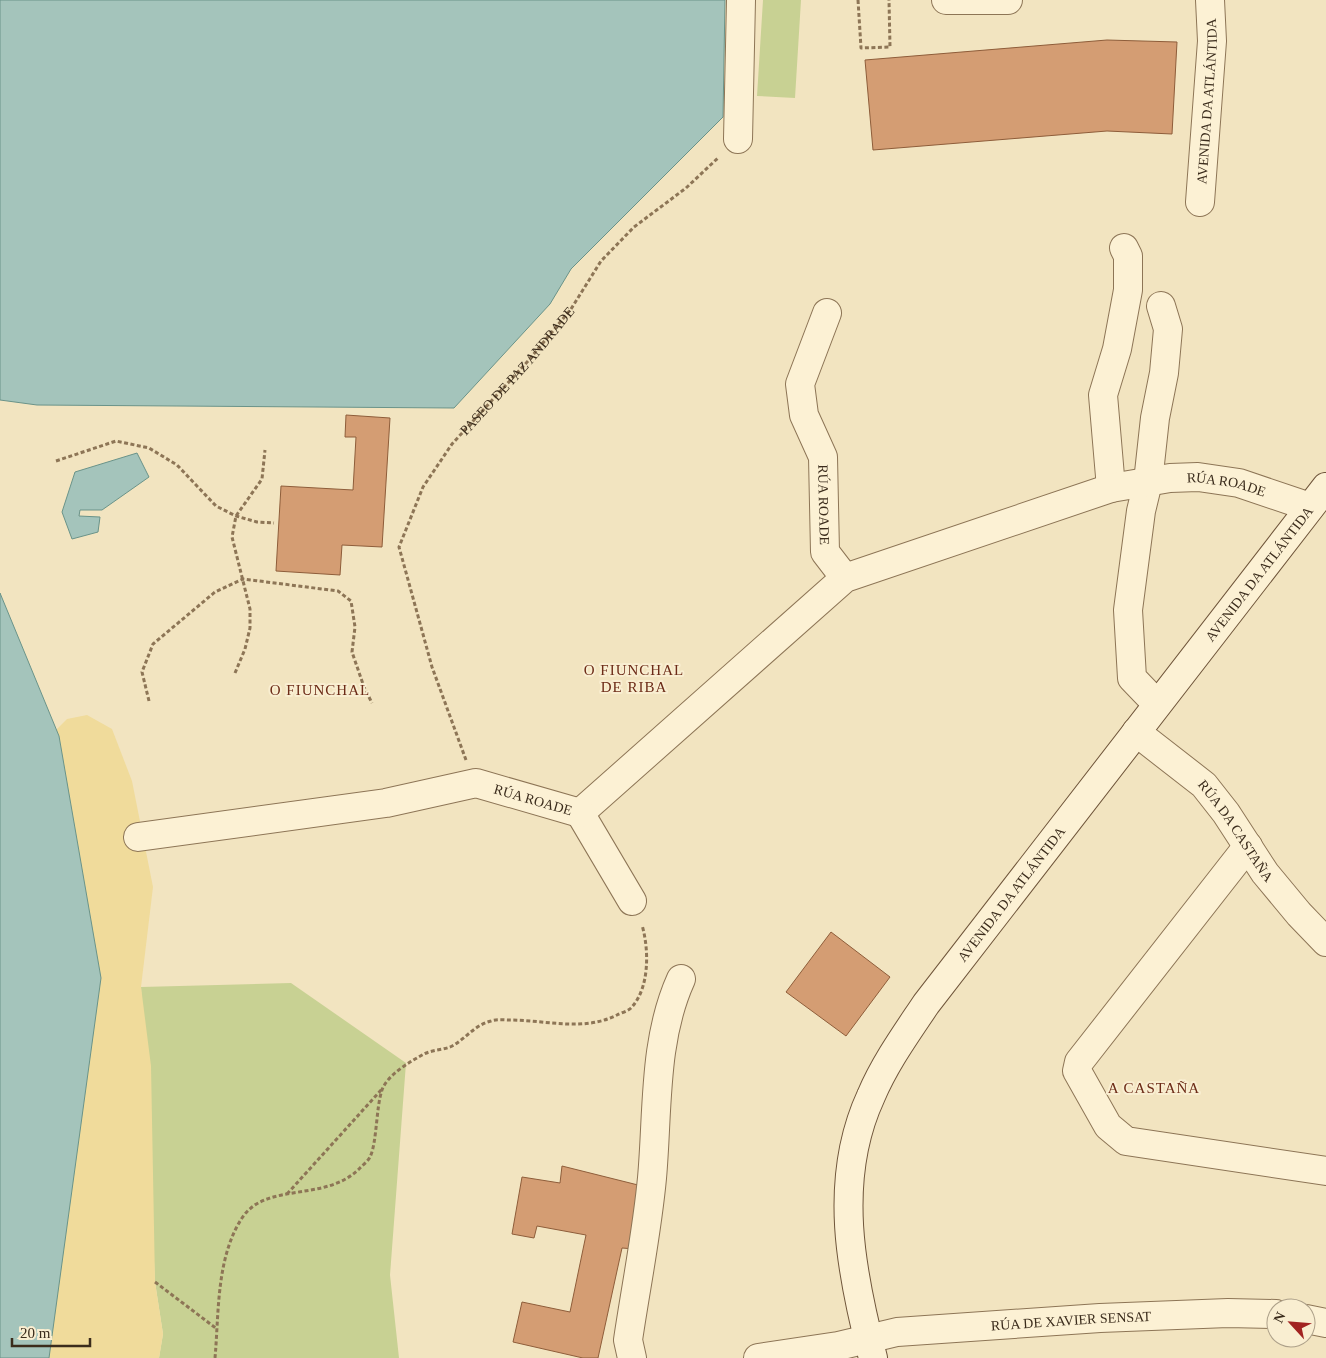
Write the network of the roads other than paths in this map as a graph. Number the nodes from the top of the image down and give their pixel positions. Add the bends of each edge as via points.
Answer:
1 (741, 0) edge
2 (946, 0) edge
3 (1008, 0) edge
4 (1210, 0) edge
5 (738, 139) road end
6 (1200, 202) dead end
7 (1124, 248) dead end
8 (1160, 306) dead end
9 (826, 313) dead end
10 (1148, 482) junction
11 (1111, 488) junction
12 (1318, 497) edge
13 (845, 578) junction
14 (1157, 704) junction
15 (1136, 732) junction
16 (580, 812) junction
17 (138, 837) dead end
18 (1248, 846) junction
19 (632, 901) road end
20 (1326, 942) edge
21 (681, 979) dead end
22 (1326, 1171) edge
23 (1266, 1314) edge
24 (871, 1349) edge
25 (632, 1358) edge
26 (758, 1358) edge

1 - 5 street
2 - 3 street
4 - 6 street, AVENIDA DA ATLÁNTIDA via 1212,41
7 - 11 street via 1128,256 1128,290 1117,349 1103,395
8 - 10 street via 1168,330
9 - 13 street, RÚA ROADE via 800,384 804,415 823,457 825,552
10 - 11 street, RÚA ROADE
10 - 12 street, RÚA ROADE via 1198,477
10 - 14 street via 1128,610 1128,649 1132,678
11 - 13 street, RÚA ROADE
12 - 14 street, AVENIDA DA ATLÁNTIDA
13 - 16 street, RÚA ROADE
14 - 15 street, AVENIDA DA ATLÁNTIDA
15 - 18 street, RÚA DA CASTAÑA via 1204,786
15 - 24 street, AVENIDA DA ATLÁNTIDA via 926,1004 897,1046 870,1097 850,1176 848,1230 855,1280
16 - 17 street, RÚA ROADE via 476,783 386,804
16 - 19 street
18 - 20 street, RÚA DA CASTAÑA via 1265,873
18 - 22 street via 1079,1062 1077,1071 1108,1126 1126,1141
21 - 25 street via 670,1001 663,1039 654,1110 648,1216 628,1340
23 - 24 street, RÚA DE XAVIER SENSAT via 1100,1318 897,1332
24 - 26 street, RÚA DE XAVIER SENSAT

